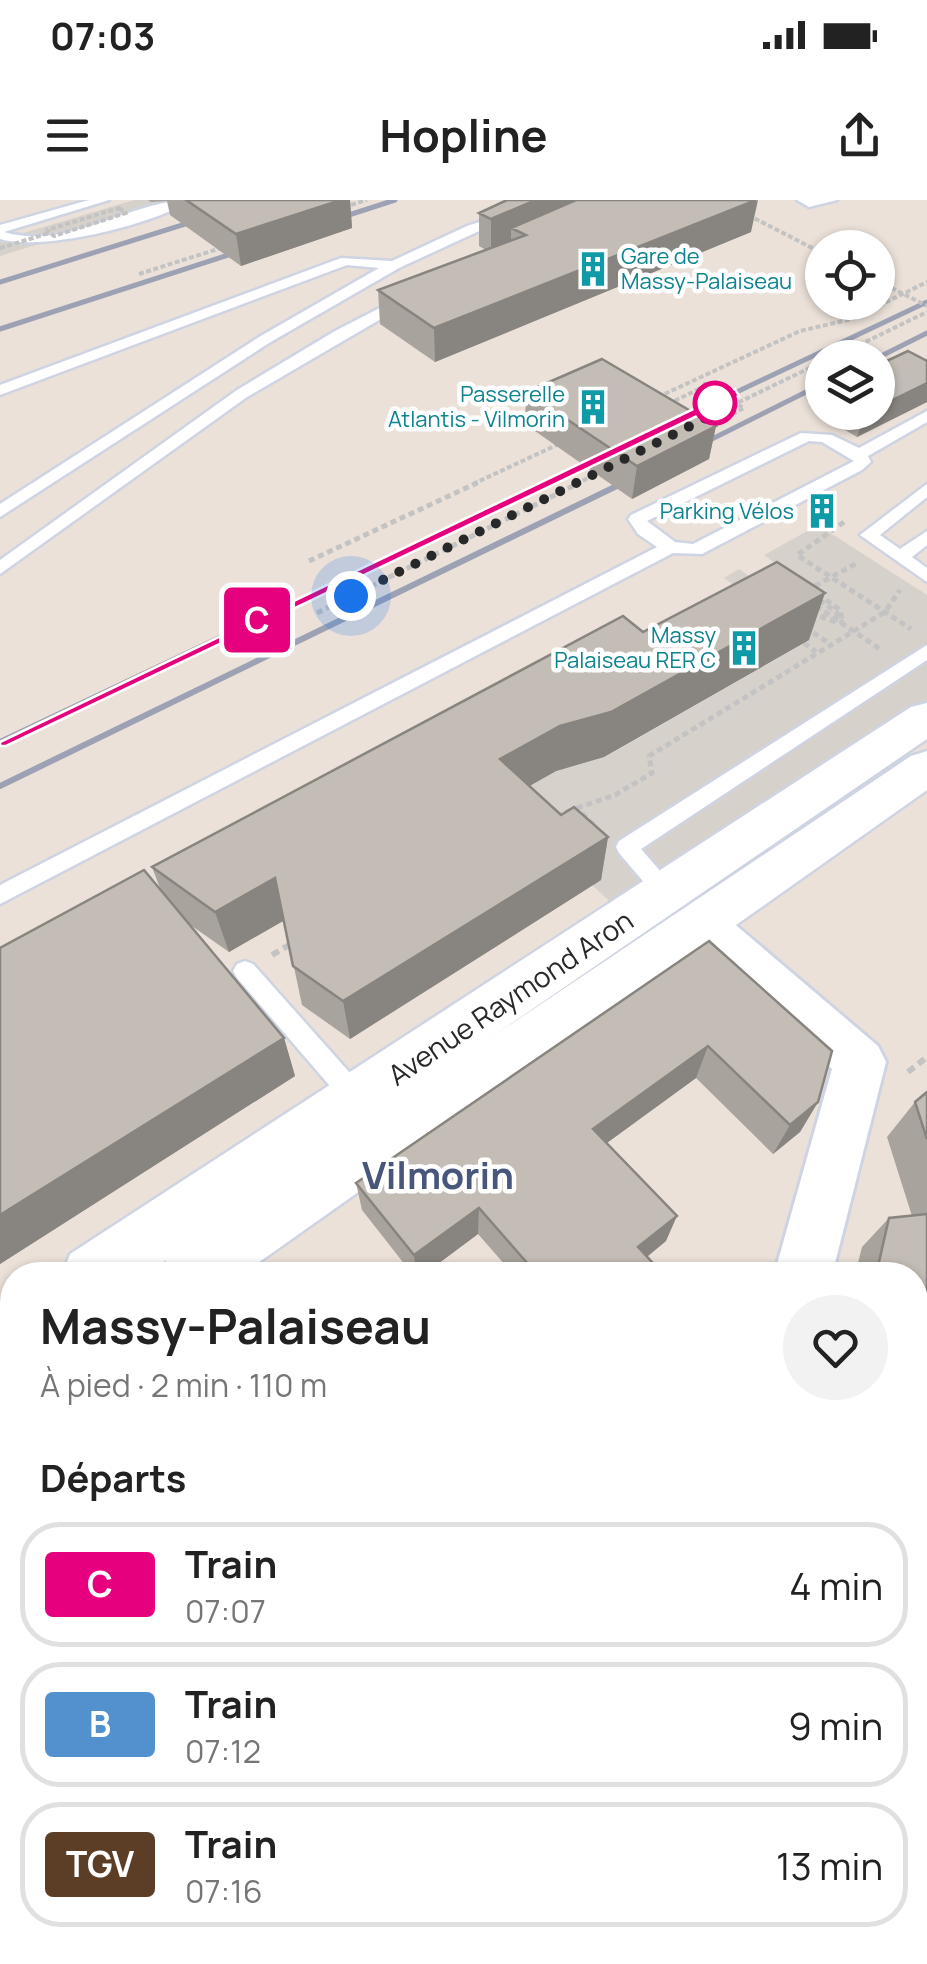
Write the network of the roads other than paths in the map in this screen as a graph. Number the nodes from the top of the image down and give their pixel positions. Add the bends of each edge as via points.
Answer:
1 (103, 200) edge
2 (186, 200) edge
3 (560, 200) edge
4 (803, 200) edge
5 (831, 200) edge
6 (0, 232) edge
7 (394, 265) junction
8 (423, 292) edge
9 (0, 390) edge
10 (927, 416) edge
11 (860, 454) junction
12 (927, 489) edge
13 (0, 512) edge
14 (927, 536) edge
15 (670, 547) junction
16 (901, 557) junction
17 (0, 568) edge
18 (927, 576) edge
19 (927, 651) edge
20 (927, 718) edge
21 (927, 767) edge
22 (0, 895) edge
23 (684, 909) junction
24 (245, 970) road end
25 (357, 1099) junction
26 (112, 1262) edge
27 (208, 1262) edge
28 (806, 1262) edge

1 - 6 lane
2 - 6 lane via 48,241 9,240
3 - 7 lane via 472,229
4 - 5 lane
7 - 9 lane via 346,261
7 - 13 lane via 277,331
8 - 17 lane via 277,369
10 - 11 lane
11 - 15 lane via 863,462 856,467 696,550
11 - 15 lane via 808,436 638,519
12 - 16 lane via 869,535
14 - 16 lane
15 - 22 lane
16 - 18 lane
19 - 23 lane via 627,847
20 - 23 street, Avenue Raymond Aron via 816,793
21 - 23 street, Avenue Raymond Aron
23 - 25 street, Avenue Raymond Aron
23 - 27 street, Avenue Raymond Aron
23 - 28 street via 860,1062
24 - 25 lane
25 - 26 street, Avenue Raymond Aron

